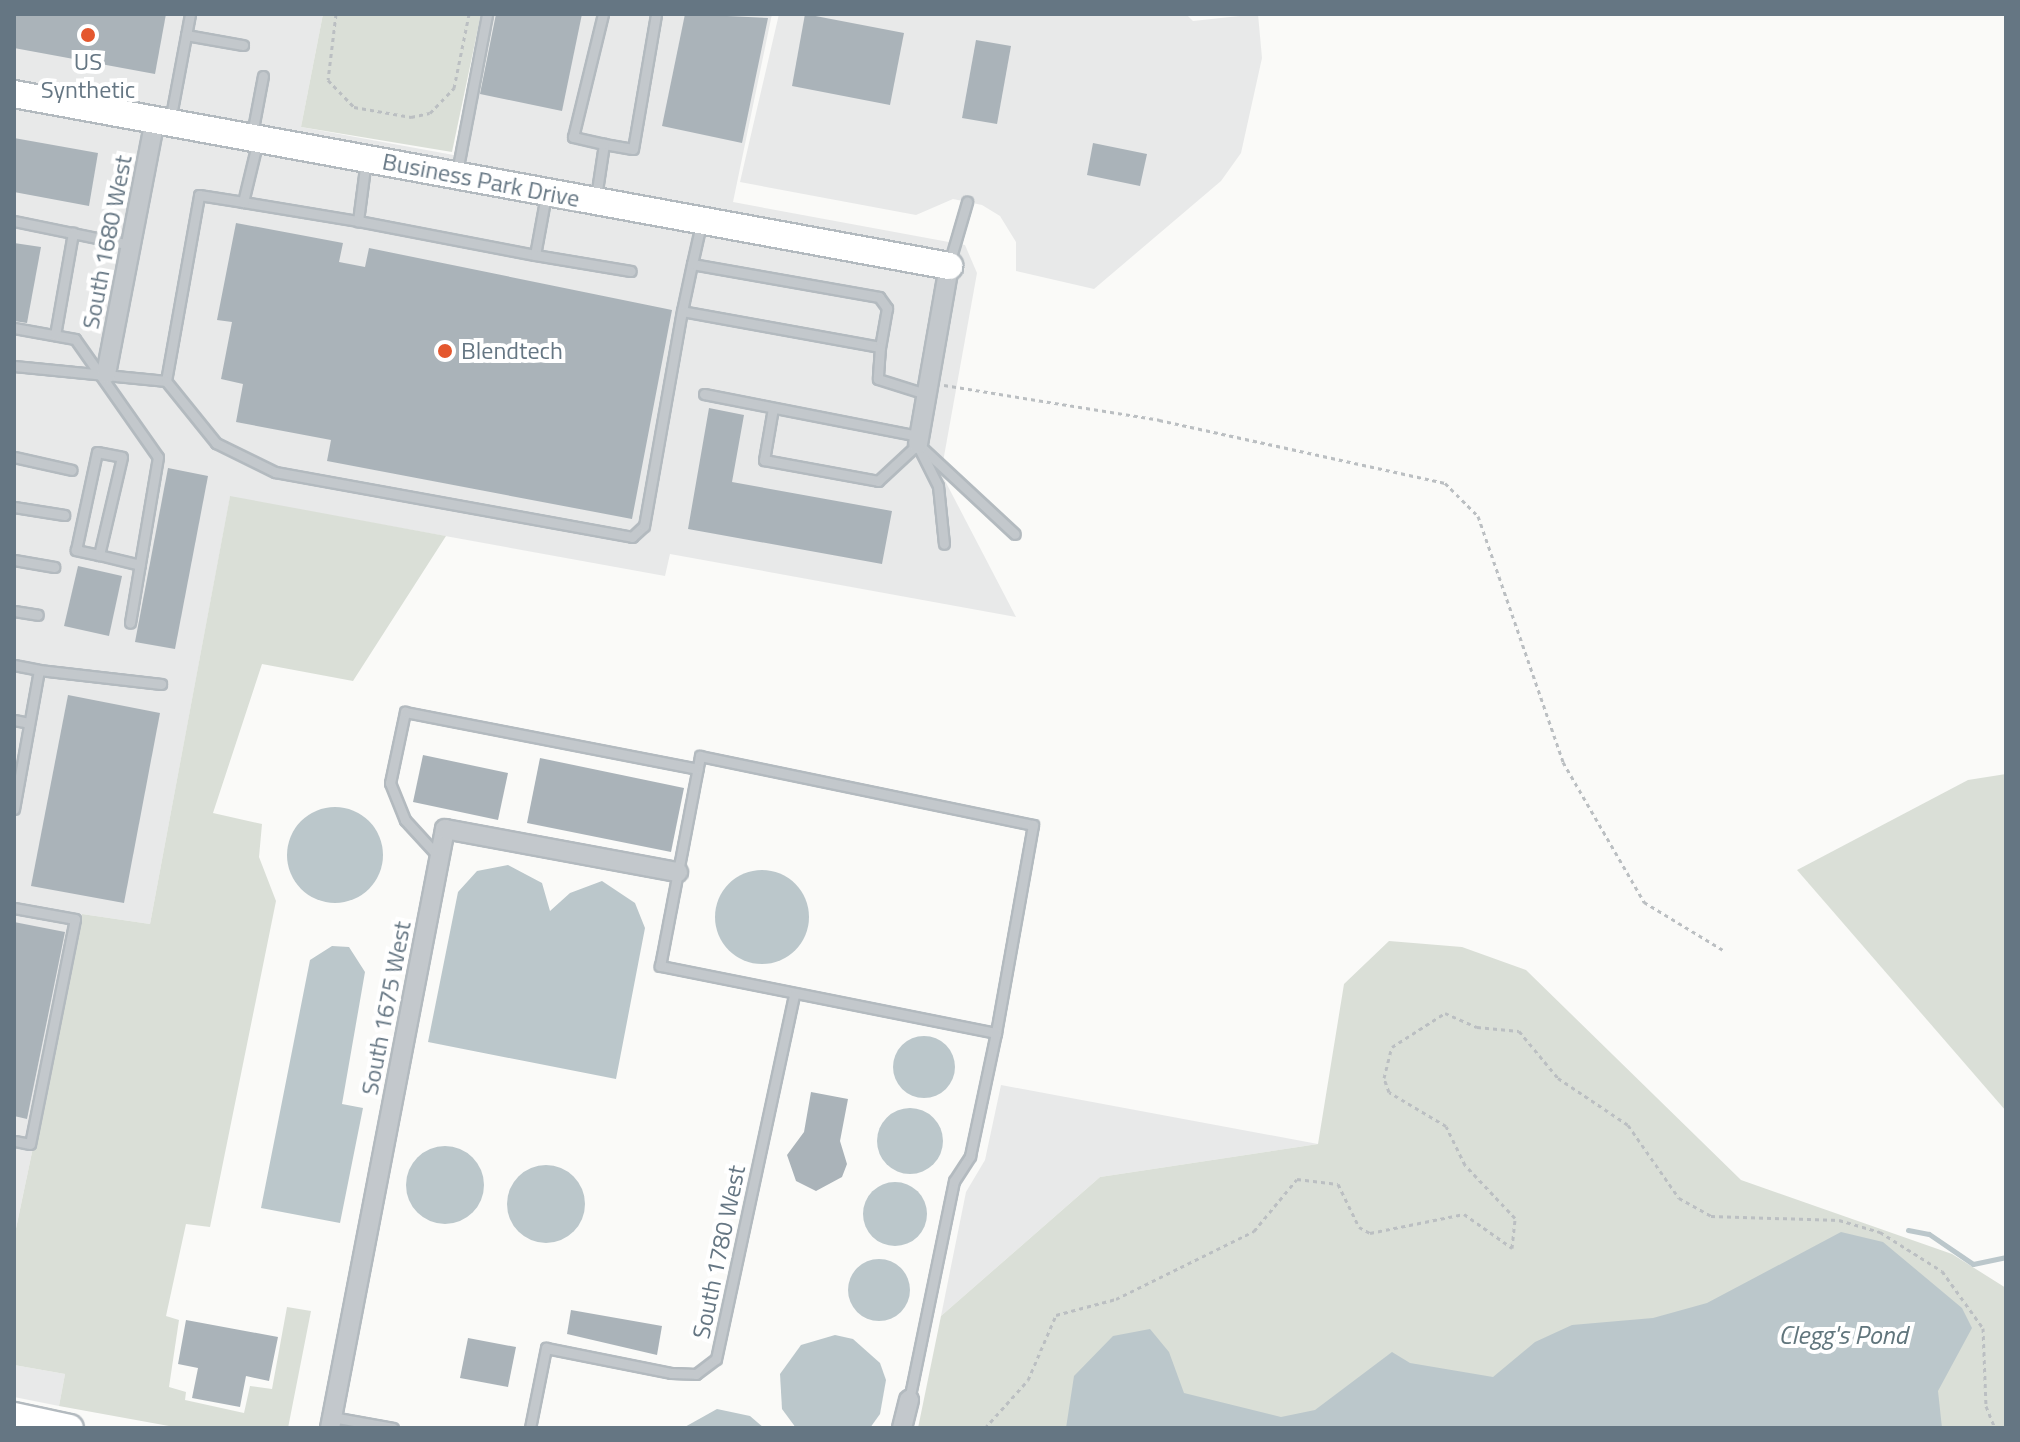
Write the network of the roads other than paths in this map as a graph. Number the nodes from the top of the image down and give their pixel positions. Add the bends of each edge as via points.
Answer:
1 (190, 14) edge
2 (487, 14) edge
3 (603, 14) edge
4 (656, 14) edge
5 (186, 35) junction
6 (243, 45) dead end
7 (263, 76) dead end
8 (14, 94) edge
9 (162, 121) junction
10 (255, 138) junction
11 (604, 144) junction
12 (366, 158) junction
13 (456, 175) junction
14 (547, 192) junction
15 (595, 201) junction
16 (243, 202) junction
17 (967, 202) dead end
18 (701, 220) junction
19 (14, 221) edge
20 (358, 221) junction
21 (73, 233) junction
22 (131, 245) junction
23 (535, 255) junction
24 (692, 264) junction
25 (949, 266) junction
26 (631, 271) dead end
27 (682, 311) junction
28 (14, 328) edge
29 (55, 335) junction
30 (880, 347) junction
31 (14, 366) edge
32 (106, 374) junction
33 (166, 381) junction
34 (928, 388) junction
35 (704, 394) dead end
36 (773, 408) junction
37 (918, 440) junction
38 (14, 457) edge
39 (72, 470) dead end
40 (14, 507) edge
41 (64, 515) dead end
42 (1015, 534) dead end
43 (944, 544) dead end
44 (99, 555) junction
45 (14, 560) edge
46 (140, 565) junction
47 (54, 567) dead end
48 (14, 611) edge
49 (38, 615) dead end
50 (130, 623) dead end
51 (14, 665) edge
52 (39, 670) junction
53 (161, 684) dead end
54 (14, 720) edge
55 (29, 723) junction
56 (18, 765) edge
57 (698, 769) junction
58 (14, 809) edge
59 (440, 858) junction
60 (678, 872) junction
61 (14, 908) edge
62 (794, 994) junction
63 (996, 1033) junction
64 (14, 1141) edge
65 (909, 1400) joint
66 (14, 1416) edge
67 (331, 1423) edge
68 (70, 1428) edge
69 (393, 1428) edge
70 (530, 1428) edge
71 (902, 1428) edge

1 - 5 lane
2 - 13 lane
3 - 11 lane via 573,137
4 - 11 lane via 633,149
5 - 6 lane
5 - 9 lane
7 - 10 lane
8 - 9 street, Business Park Drive
9 - 10 street, Business Park Drive
9 - 22 street, South 1680 West
10 - 12 street, Business Park Drive
10 - 16 lane
11 - 15 lane
12 - 13 street, Business Park Drive
12 - 20 lane
13 - 14 street, Business Park Drive
14 - 15 street, Business Park Drive
14 - 23 lane
15 - 18 street, Business Park Drive
16 - 20 lane
16 - 33 lane via 199,195
17 - 25 lane
18 - 24 lane
18 - 25 street, Business Park Drive
19 - 21 lane
20 - 23 lane
21 - 22 lane
21 - 29 lane
22 - 32 street, South 1680 West
23 - 26 lane
24 - 27 lane
24 - 30 lane via 879,297 887,308
25 - 34 street
27 - 30 lane
27 - 33 lane via 644,526 632,537 275,472 216,443
28 - 29 lane
29 - 32 lane via 75,339
30 - 34 lane via 878,379
31 - 32 lane
32 - 33 lane
32 - 46 lane via 158,457
34 - 37 street
35 - 36 lane
36 - 37 lane
36 - 37 lane via 764,460 878,481
37 - 42 lane
37 - 43 lane via 938,486
38 - 39 lane
40 - 41 lane
44 - 44 lane via 122,457 97,452 76,550
44 - 46 lane
45 - 47 lane
46 - 50 lane
48 - 49 lane
51 - 52 lane
52 - 53 lane
52 - 55 lane
54 - 55 lane
55 - 56 lane
56 - 58 lane
57 - 59 lane via 405,712 390,783 405,820
57 - 60 lane
57 - 63 lane via 700,756 1033,825
59 - 60 street, South 1675 West via 445,829
59 - 67 street, South 1675 West
60 - 62 lane via 660,966
61 - 64 lane via 75,919 30,1144
62 - 63 lane
62 - 70 lane, South 1780 West via 716,1359 696,1374 671,1373 546,1348
63 - 65 lane via 970,1156 954,1181
65 - 71 street
66 - 68 street
67 - 69 lane

